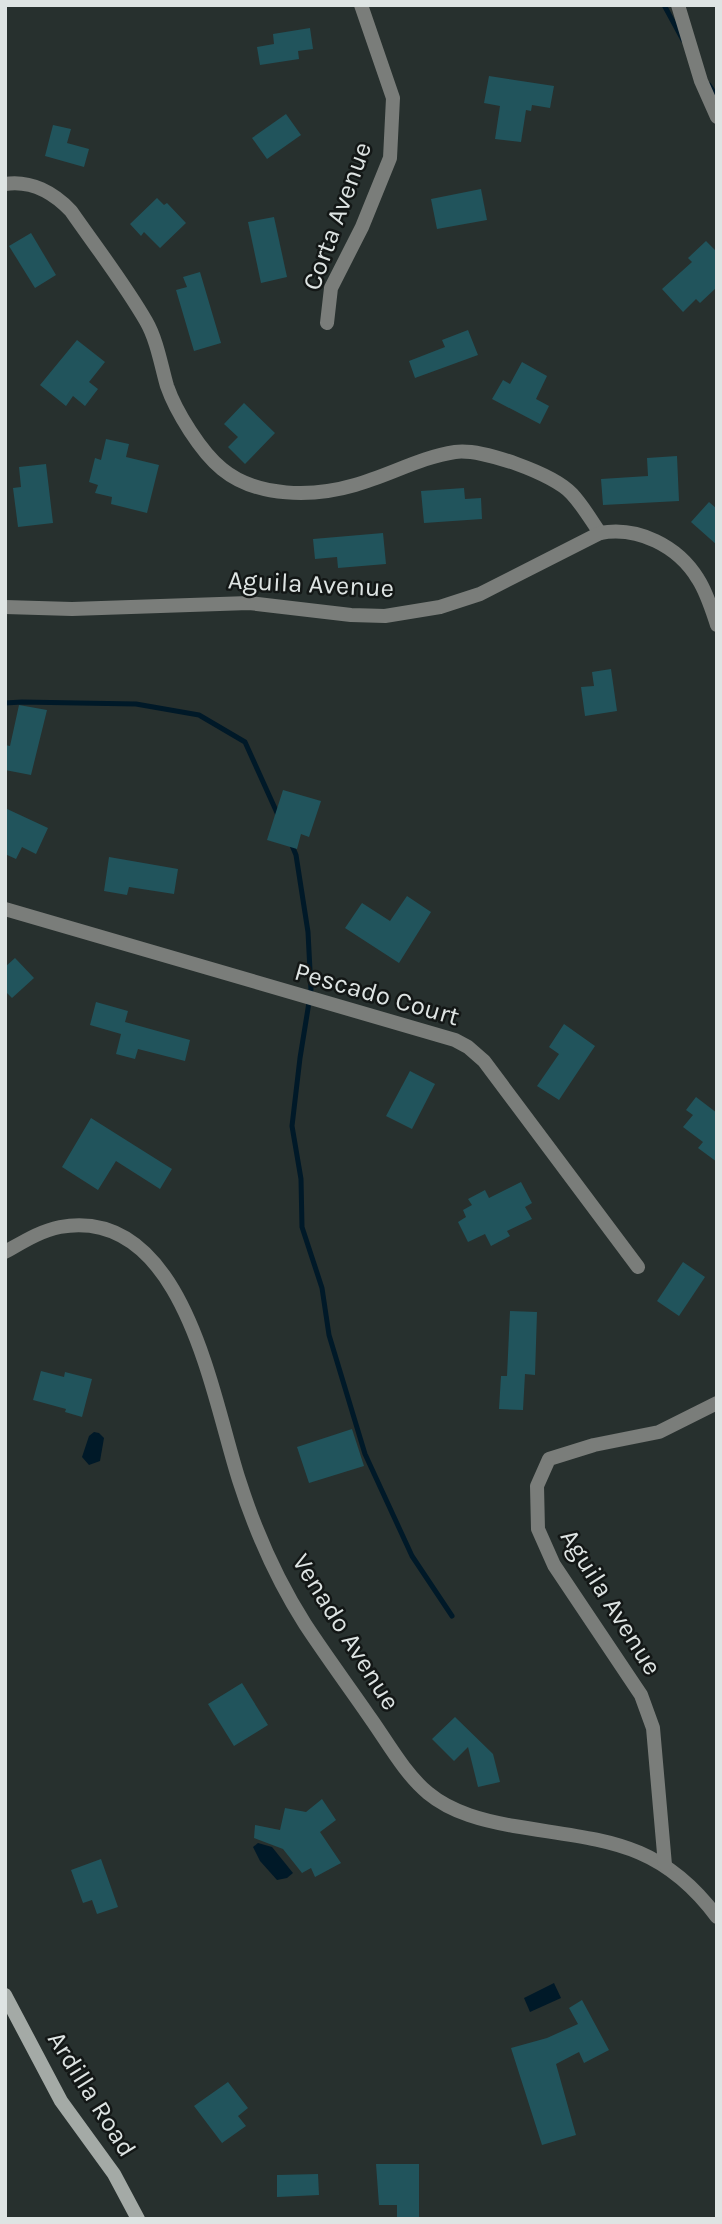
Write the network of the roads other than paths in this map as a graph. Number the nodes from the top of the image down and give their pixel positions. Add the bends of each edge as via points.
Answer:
1 (362, 5) edge
2 (678, 5) edge
3 (717, 117) edge
4 (5, 184) edge
5 (327, 323) dead end
6 (600, 533) junction
7 (5, 607) edge
8 (717, 625) edge
9 (5, 909) edge
10 (5, 1252) edge
11 (638, 1267) dead end
12 (717, 1403) edge
13 (665, 1865) junction
14 (717, 1917) edge
15 (5, 1995) edge
16 (138, 2219) edge

1 - 5 street, Corta Avenue via 393,99 390,158 331,288
2 - 3 street
4 - 6 street via 37,187 71,211 148,323 168,390 189,429 222,469 244,482 268,490 330,491 455,452 476,452 557,483 572,493
6 - 7 street, Aguila Avenue via 480,594 440,607 385,616 249,603
6 - 8 street, Aguila Avenue via 619,530 661,543 698,579
9 - 11 street, Pescado Court via 468,1047 484,1061
10 - 13 street, Venado Avenue via 57,1228 91,1226 131,1241 156,1264 200,1346 238,1479 278,1577 356,1698 428,1793 485,1821 615,1844
12 - 13 street, Aguila Avenue via 659,1432 549,1459 537,1486 538,1529 554,1565 641,1695 653,1728
13 - 14 street, Venado Avenue via 689,1884
15 - 16 street, Ardilla Road via 61,2101 114,2174

